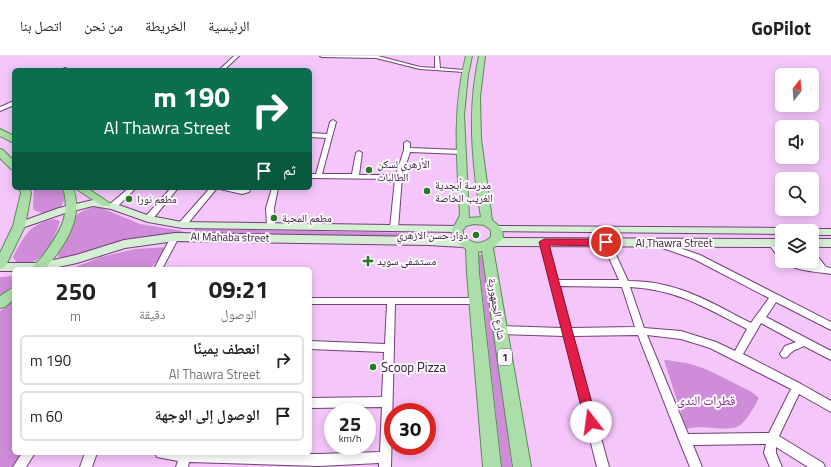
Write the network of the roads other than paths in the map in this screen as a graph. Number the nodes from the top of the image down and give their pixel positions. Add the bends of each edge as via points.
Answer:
1 (237, 56) edge
2 (322, 56) edge
3 (404, 56) edge
4 (437, 56) edge
5 (469, 56) edge
6 (482, 56) edge
7 (349, 57) edge
8 (376, 57) edge
9 (403, 64) junction
10 (223, 68) edge
11 (438, 70) junction
12 (464, 71) junction
13 (462, 90) junction
14 (476, 90) junction
15 (12, 104) edge
16 (0, 109) edge
17 (333, 122) dead end
18 (0, 132) edge
19 (312, 135) edge
20 (330, 136) junction
21 (12, 139) edge
22 (0, 152) edge
23 (461, 152) junction
24 (359, 153) dead end
25 (12, 165) edge
26 (312, 176) edge
27 (318, 177) junction
28 (355, 177) junction
29 (398, 178) junction
30 (463, 180) junction
31 (25, 190) edge
32 (69, 190) edge
33 (84, 190) edge
34 (130, 190) edge
35 (173, 190) edge
36 (212, 190) edge
37 (232, 190) edge
38 (247, 190) edge
39 (274, 190) edge
40 (482, 196) junction
41 (110, 205) junction
42 (73, 207) junction
43 (148, 219) junction
44 (182, 225) junction
45 (19, 226) junction
46 (194, 226) junction
47 (271, 226) junction
48 (460, 226) junction
49 (492, 226) junction
50 (394, 228) junction
51 (428, 229) junction
52 (749, 231) junction
53 (819, 232) edge
54 (831, 232) edge
55 (189, 236) junction
56 (175, 237) junction
57 (775, 237) edge
58 (775, 239) edge
59 (428, 241) junction
60 (544, 242) junction
61 (606, 242) junction
62 (656, 243) junction
63 (758, 243) junction
64 (819, 243) edge
65 (831, 243) edge
66 (491, 244) junction
67 (467, 245) junction
68 (819, 262) edge
69 (0, 266) edge
70 (20, 267) edge
71 (40, 267) edge
72 (43, 267) edge
73 (159, 267) edge
74 (815, 268) edge
75 (827, 270) edge
76 (554, 283) junction
77 (625, 284) junction
78 (12, 294) edge
79 (774, 298) junction
80 (312, 301) edge
81 (476, 301) junction
82 (391, 302) junction
83 (0, 303) edge
84 (760, 318) junction
85 (831, 326) edge
86 (753, 328) junction
87 (500, 330) junction
88 (567, 332) junction
89 (641, 332) junction
90 (805, 342) junction
91 (312, 345) edge
92 (388, 348) junction
93 (785, 354) dead end
94 (737, 356) junction
95 (831, 356) edge
96 (797, 387) junction
97 (387, 402) junction
98 (312, 403) edge
99 (831, 407) edge
100 (772, 438) junction
101 (684, 440) junction
102 (27, 455) edge
103 (90, 455) edge
104 (167, 455) edge
105 (184, 461) edge
106 (385, 462) edge
107 (19, 467) edge
108 (86, 467) edge
109 (492, 467) edge
110 (522, 467) edge
111 (603, 467) edge
112 (696, 467) edge
113 (776, 467) edge
114 (819, 467) edge

1 - 10 street
2 - 7 street
3 - 9 street
4 - 11 street
5 - 12 main road
6 - 14 main road, شارع الجمهورية
7 - 8 street
8 - 9 street
9 - 11 street
11 - 12 street
12 - 13 main road
13 - 14 main road
13 - 23 main road via 459,115
14 - 40 main road, شارع الجمهورية via 478,168
15 - 16 street
17 - 20 street
18 - 21 main road
19 - 20 street
20 - 27 street
22 - 25 main road
23 - 29 street via 407,147
23 - 30 main road
24 - 28 street
26 - 27 street
27 - 28 street
28 - 29 street
29 - 50 street
30 - 40 main road via 469,198
30 - 48 main road via 465,215
31 - 45 main road
32 - 42 main road
33 - 41 main road
34 - 41 street
35 - 43 street
36 - 44 street
37 - 38 street
39 - 47 street via 270,208
40 - 49 main road, شارع الجمهورية
41 - 42 main road, Al Mahaba street via 94,203
41 - 43 main road, Al Mahaba street
42 - 45 main road, Al Mahaba street
42 - 71 main road via 65,233
43 - 44 main road, Al Mahaba street
44 - 46 main road, Al Mahaba street
45 - 69 main road
46 - 47 main road, Al Mahaba street
46 - 55 main road
47 - 50 main road, Al Mahaba street
48 - 49 main road via 474,220
48 - 51 main road, Al Mahaba street
48 - 67 main road, شارع الجمهورية via 457,237
49 - 52 main road, Al Thawra Street
49 - 66 main road, شارع الجمهورية via 497,238
50 - 51 main road, Al Mahaba street
51 - 59 main road via 431,233
52 - 57 main road, Al Thawra Street
52 - 63 main road
53 - 54 main road
55 - 56 main road, Al Mahaba street
55 - 59 main road, Al Mahaba street
56 - 72 main road, Al Mahaba street via 124,244
56 - 73 street
58 - 63 main road, Al Thawra Street
59 - 67 main road, Al Mahaba street
60 - 61 main road, Al Thawra Street
60 - 66 main road, Al Thawra Street
60 - 76 street
61 - 62 main road, Al Thawra Street
61 - 77 street
62 - 63 main road, Al Thawra Street
62 - 79 street via 697,257
64 - 65 main road
66 - 67 main road
66 - 87 main road, شارع الجمهورية / 1
67 - 81 main road, شارع الجمهورية / 1
68 - 75 street
69 - 70 main road, Al Mahaba street
74 - 75 street
76 - 77 street
76 - 88 street
77 - 86 street via 663,288 693,298
77 - 89 street
78 - 83 main road
79 - 84 street
79 - 85 street
80 - 82 street
81 - 82 street
81 - 109 main road, شارع الجمهورية / 1
82 - 92 street
84 - 86 street
84 - 90 street
86 - 94 street
87 - 88 street
87 - 110 main road, شارع الجمهورية / 1
88 - 89 street
88 - 111 street
89 - 94 street via 681,335
89 - 101 street
90 - 93 street via 788,349
90 - 95 street
91 - 92 street
92 - 97 street
94 - 96 street
96 - 99 street
96 - 100 street
97 - 98 street
97 - 106 street
100 - 101 street
100 - 113 street via 770,453
100 - 114 street
101 - 112 street
102 - 107 street
103 - 108 street
104 - 105 street
105 - 106 street

